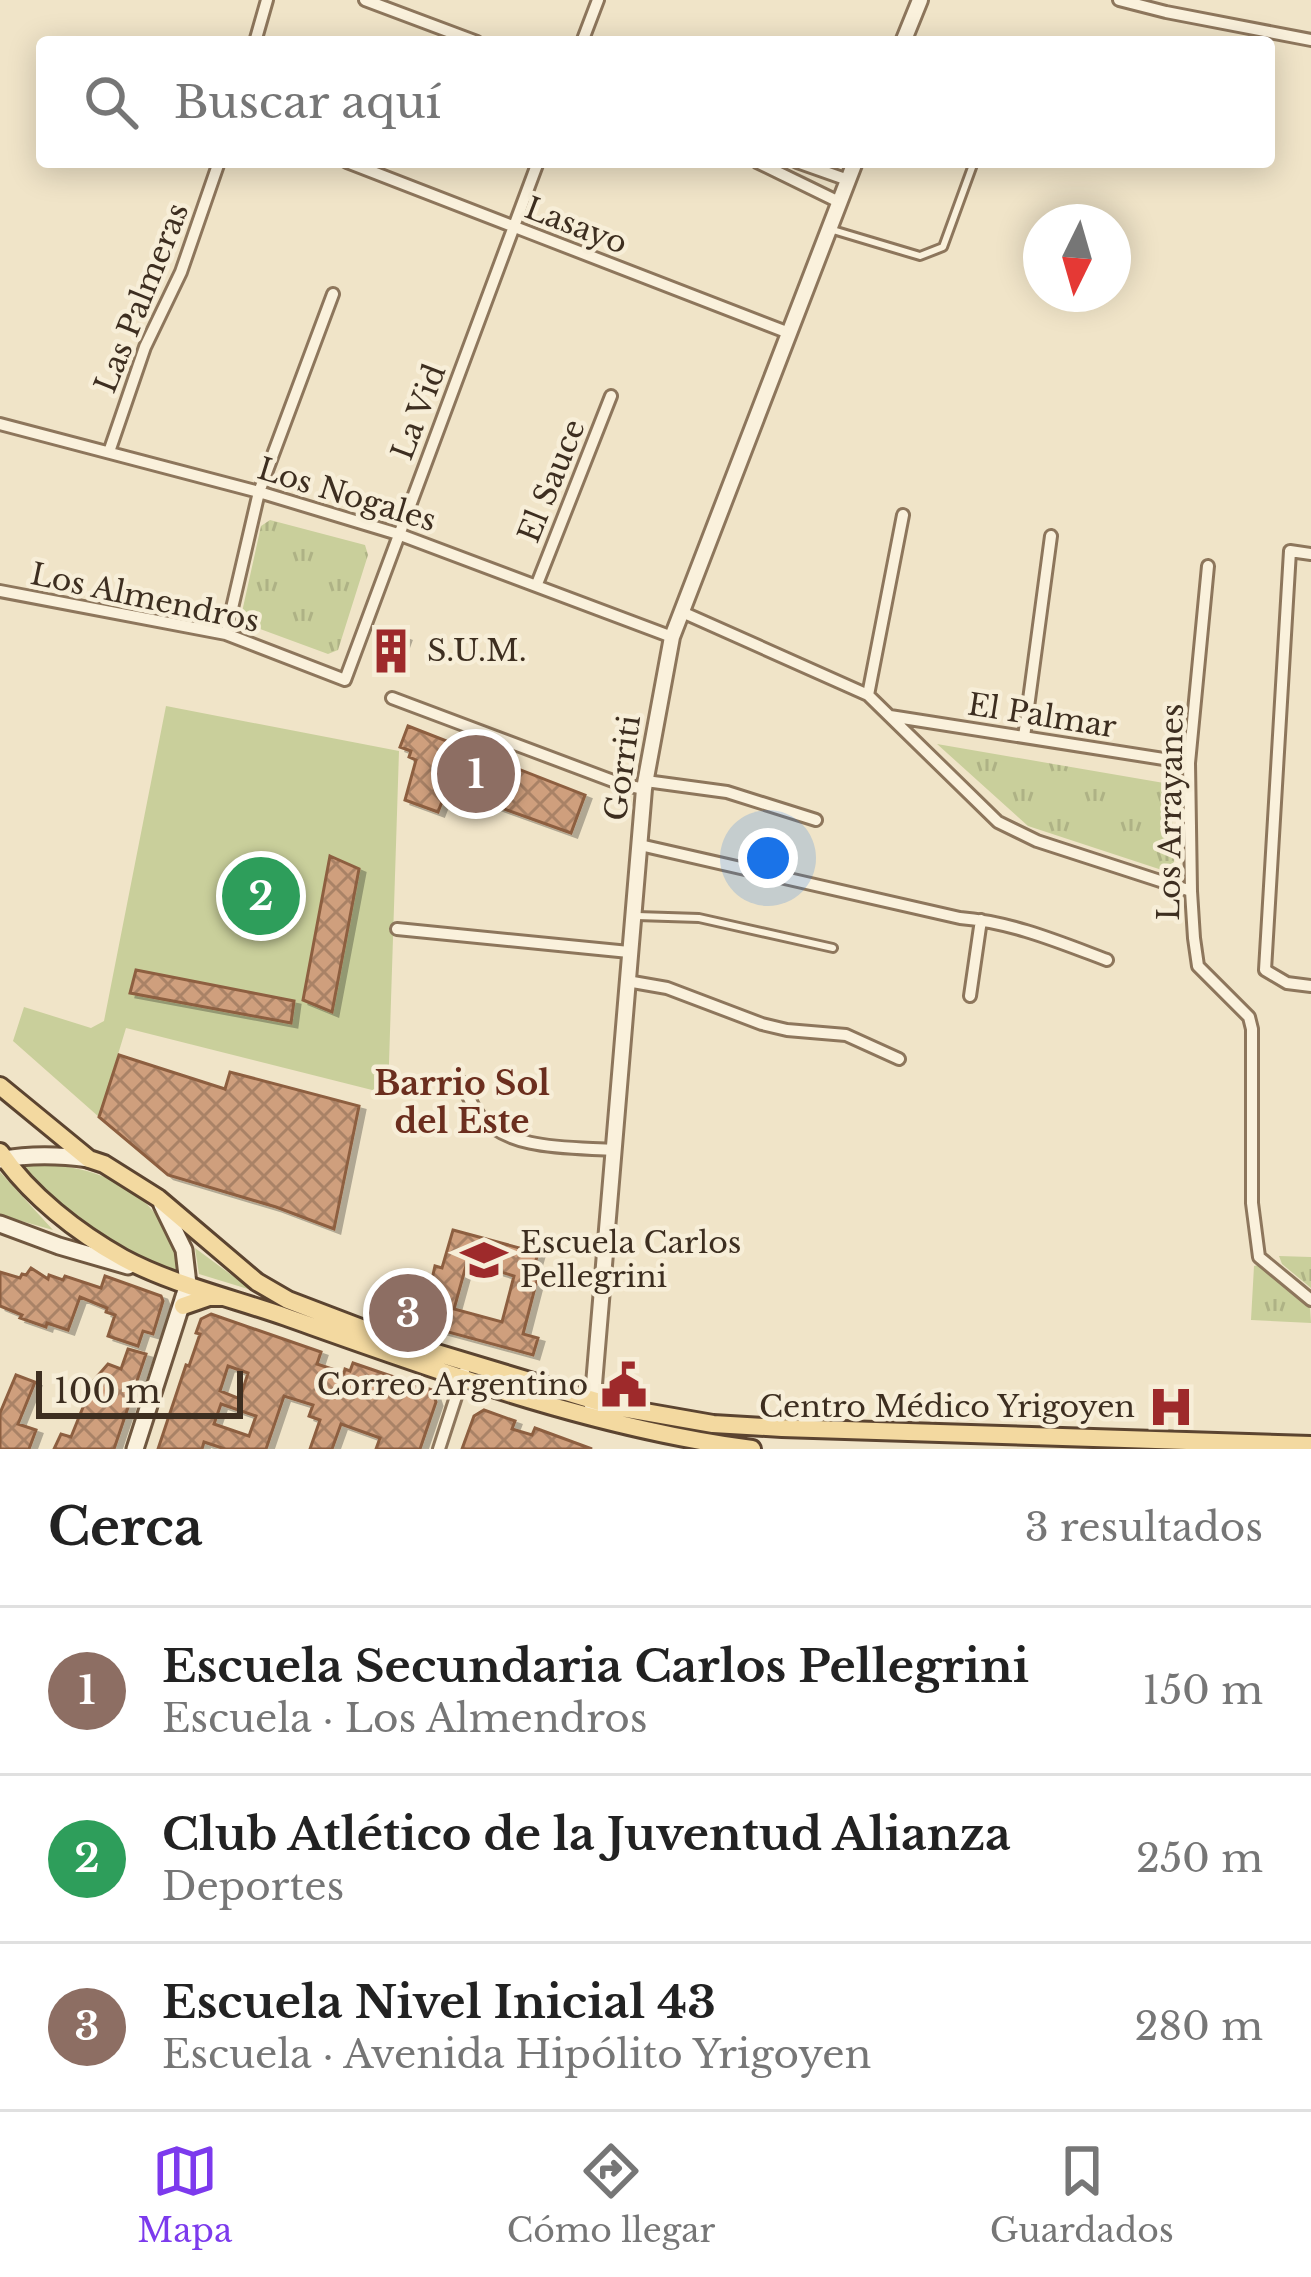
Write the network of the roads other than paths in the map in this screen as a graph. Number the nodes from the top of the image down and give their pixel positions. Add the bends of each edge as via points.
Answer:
1 (267, 0) edge
2 (365, 0) edge
3 (598, 0) edge
4 (920, 0) edge
5 (1119, 0) edge
6 (1167, 6) edge
7 (257, 36) edge
8 (461, 36) edge
9 (584, 36) edge
10 (905, 36) edge
11 (1311, 40) edge
12 (217, 168) edge
13 (362, 168) edge
14 (536, 168) edge
15 (770, 168) edge
16 (813, 168) edge
17 (853, 168) edge
18 (972, 168) edge
19 (848, 180) junction
20 (839, 202) junction
21 (514, 228) junction
22 (829, 229) junction
23 (333, 294) dead end
24 (789, 333) junction
25 (611, 396) dead end
26 (0, 424) edge
27 (109, 452) junction
28 (259, 492) junction
29 (903, 515) dead end
30 (398, 534) junction
31 (1051, 536) dead end
32 (1311, 554) edge
33 (1208, 566) dead end
34 (537, 584) junction
35 (0, 591) edge
36 (682, 612) junction
37 (226, 634) junction
38 (672, 637) junction
39 (345, 680) joint
40 (868, 695) junction
41 (392, 698) dead end
42 (887, 716) junction
43 (1024, 737) junction
44 (1190, 763) junction
45 (645, 785) junction
46 (816, 820) dead end
47 (640, 845) junction
48 (1190, 891) junction
49 (634, 916) junction
50 (981, 920) junction
51 (398, 928) dead end
52 (833, 948) dead end
53 (629, 952) junction
54 (1107, 960) dead end
55 (627, 981) junction
56 (1311, 986) edge
57 (970, 996) dead end
58 (899, 1059) dead end
59 (461, 1082) dead end
60 (0, 1087) edge
61 (614, 1150) junction
62 (2, 1157) edge
63 (89, 1159) junction
64 (158, 1198) junction
65 (0, 1224) edge
66 (158, 1275) junction
67 (188, 1284) junction
68 (228, 1297) junction
69 (1311, 1300) edge
70 (183, 1306) junction
71 (464, 1371) junction
72 (592, 1407) junction
73 (752, 1426) junction
74 (1024, 1442) edge
75 (1311, 1445) edge
76 (135, 1449) edge
77 (439, 1449) edge
78 (752, 1449) edge

1 - 7 street
2 - 8 street
3 - 9 street
4 - 10 street
5 - 6 street
6 - 11 street
12 - 27 street, Las Palmeras
13 - 21 street, Lasayo
14 - 21 street, La Vid
15 - 20 street
16 - 19 street
17 - 19 street, Gorriti
18 - 22 lane via 943,247 920,256
19 - 20 street, Gorriti
20 - 22 street, Gorriti
21 - 24 street, Lasayo
21 - 30 street, La Vid
22 - 24 street, Gorriti
23 - 28 street
24 - 36 street, Gorriti
25 - 34 street, El Sauce
26 - 27 street, Los Nogales
27 - 28 street, Los Nogales
28 - 30 street, Los Nogales
28 - 37 street
29 - 40 street
30 - 34 street, Los Nogales
30 - 39 street, La Vid
31 - 43 street
32 - 56 street via 1290,551 1265,970
33 - 44 street, Los Arrayanes
34 - 38 street, Los Nogales
35 - 37 street, Los Almendros
36 - 38 street, Gorriti
36 - 40 street
37 - 39 street, Los Almendros
38 - 45 street, Gorriti
40 - 42 street
41 - 45 street via 621,784
42 - 43 street, El Palmar
42 - 48 street via 998,822
43 - 44 street, El Palmar
44 - 48 street, Los Arrayanes
45 - 46 street via 727,792
45 - 47 street, Gorriti
47 - 49 street, Gorriti
47 - 50 street
48 - 69 street, Los Arrayanes via 1198,966 1250,1017 1258,1257
49 - 52 lane via 699,919
49 - 53 street, Gorriti
50 - 54 street
50 - 57 street
51 - 53 street
53 - 55 street, Gorriti
55 - 58 street via 774,1027 846,1035
55 - 61 street, Gorriti
59 - 61 street via 495,1130 532,1143
60 - 63 main road
61 - 72 street, Gorriti
62 - 63 main road
62 - 66 main road via 80,1231
63 - 64 main road
64 - 67 main road via 179,1237
64 - 71 main road via 256,1282
65 - 66 main road
66 - 67 main road
66 - 70 main road via 175,1286
67 - 68 main road
67 - 70 main road
68 - 70 main road
68 - 71 main road
70 - 76 main road
71 - 72 main road
71 - 77 street
72 - 73 main road
72 - 78 main road via 633,1427
73 - 74 main road
73 - 78 street
74 - 75 main road

